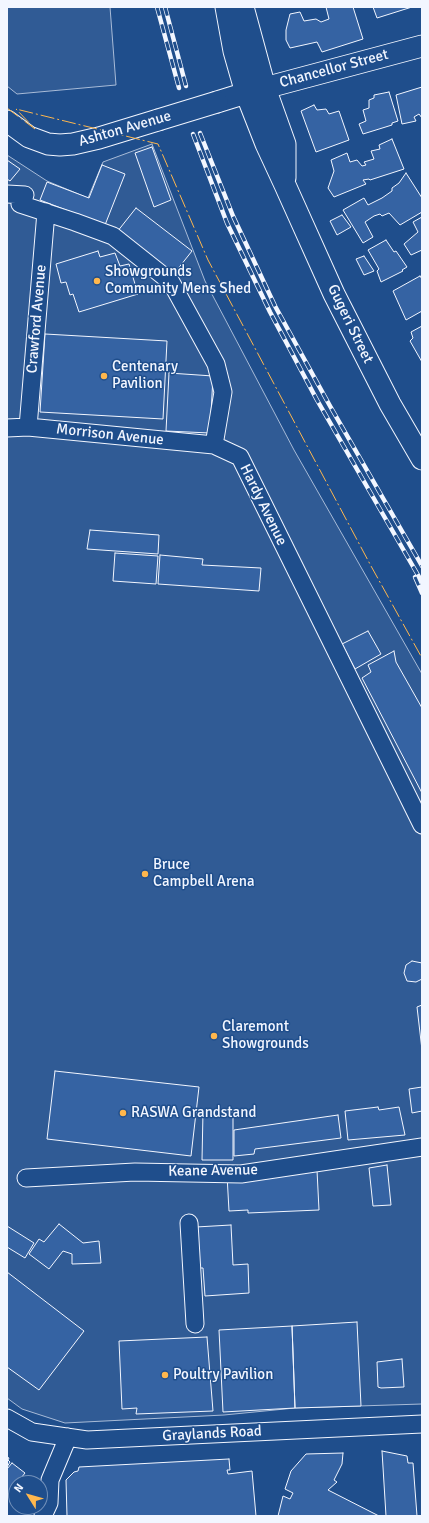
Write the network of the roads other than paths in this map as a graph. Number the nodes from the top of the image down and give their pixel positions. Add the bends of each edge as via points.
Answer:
1 (226, 7) edge
2 (243, 7) edge
3 (422, 46) edge
4 (255, 90) junction
5 (7, 121) edge
6 (17, 198) edge
7 (46, 212) junction
8 (28, 427) junction
9 (7, 428) edge
10 (214, 445) junction
11 (422, 459) edge
12 (422, 825) edge
13 (422, 1147) edge
14 (26, 1178) dead end
15 (189, 1223) dead end
16 (195, 1324) dead end
17 (7, 1418) edge
18 (422, 1424) edge
19 (68, 1437) junction
20 (43, 1516) edge

1 - 4 main road, Gugeri Street via 234,51
2 - 4 main road, Gugeri Street via 253,49
3 - 4 main road, Chancellor Street
4 - 5 main road, Ashton Avenue, bridge via 73,144 48,144 29,137
4 - 11 main road, Gugeri Street via 285,144 285,185 334,294 390,404
6 - 7 street
7 - 8 street, Crawford Avenue
7 - 10 street via 112,236 171,282 216,364 223,392
8 - 9 street, Morrison Avenue
8 - 10 street, Morrison Avenue
10 - 12 street, Hardy Avenue via 240,457
13 - 14 street, Keane Avenue via 241,1174 135,1172
15 - 16 street
17 - 19 street, Graylands Road via 32,1432
18 - 19 street, Graylands Road via 87,1440
19 - 20 street via 50,1480 49,1503

